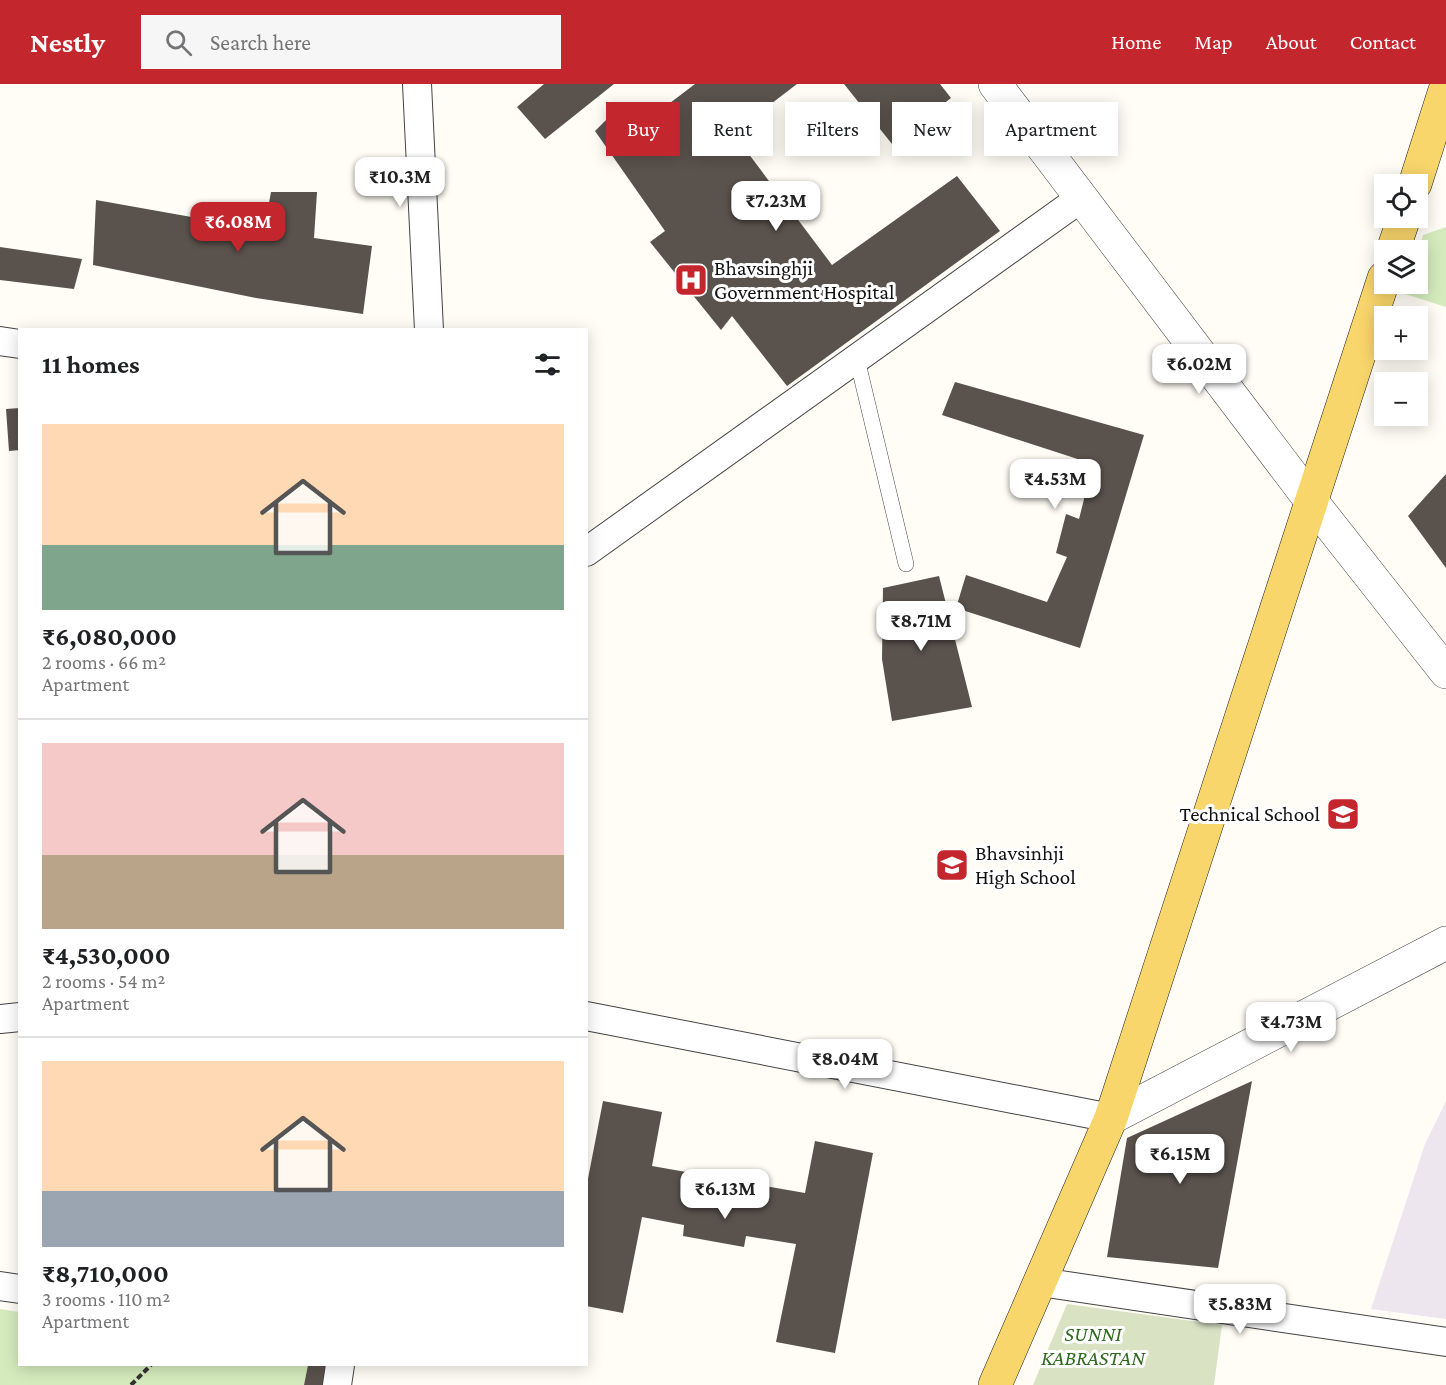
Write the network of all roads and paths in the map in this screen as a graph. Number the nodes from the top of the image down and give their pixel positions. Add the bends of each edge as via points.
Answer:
1 (417, 84) edge
2 (994, 84) edge
3 (1446, 87) edge
4 (1417, 174) edge
5 (1081, 198) junction
6 (1379, 294) edge
7 (429, 328) edge
8 (0, 341) edge
9 (18, 344) edge
10 (857, 359) junction
11 (1312, 502) junction
12 (588, 551) edge
13 (906, 564) dead end
14 (1446, 672) edge
15 (1446, 943) edge
16 (588, 1016) edge
17 (18, 1017) edge
18 (0, 1019) edge
19 (1112, 1118) junction
20 (1040, 1282) junction
21 (0, 1286) edge
22 (18, 1288) edge
23 (1446, 1342) edge
24 (150, 1366) edge
25 (340, 1366) edge
26 (131, 1385) edge
27 (337, 1385) edge
28 (995, 1385) edge

1 - 7 street
2 - 5 street
3 - 4 main road
5 - 10 street
5 - 11 street
6 - 11 main road
8 - 9 street
10 - 12 street
10 - 13 lane
11 - 14 street
11 - 19 main road
15 - 19 street
16 - 19 street
17 - 18 street
19 - 20 main road
20 - 23 street
20 - 28 main road
21 - 22 street
24 - 26 path
25 - 27 street

